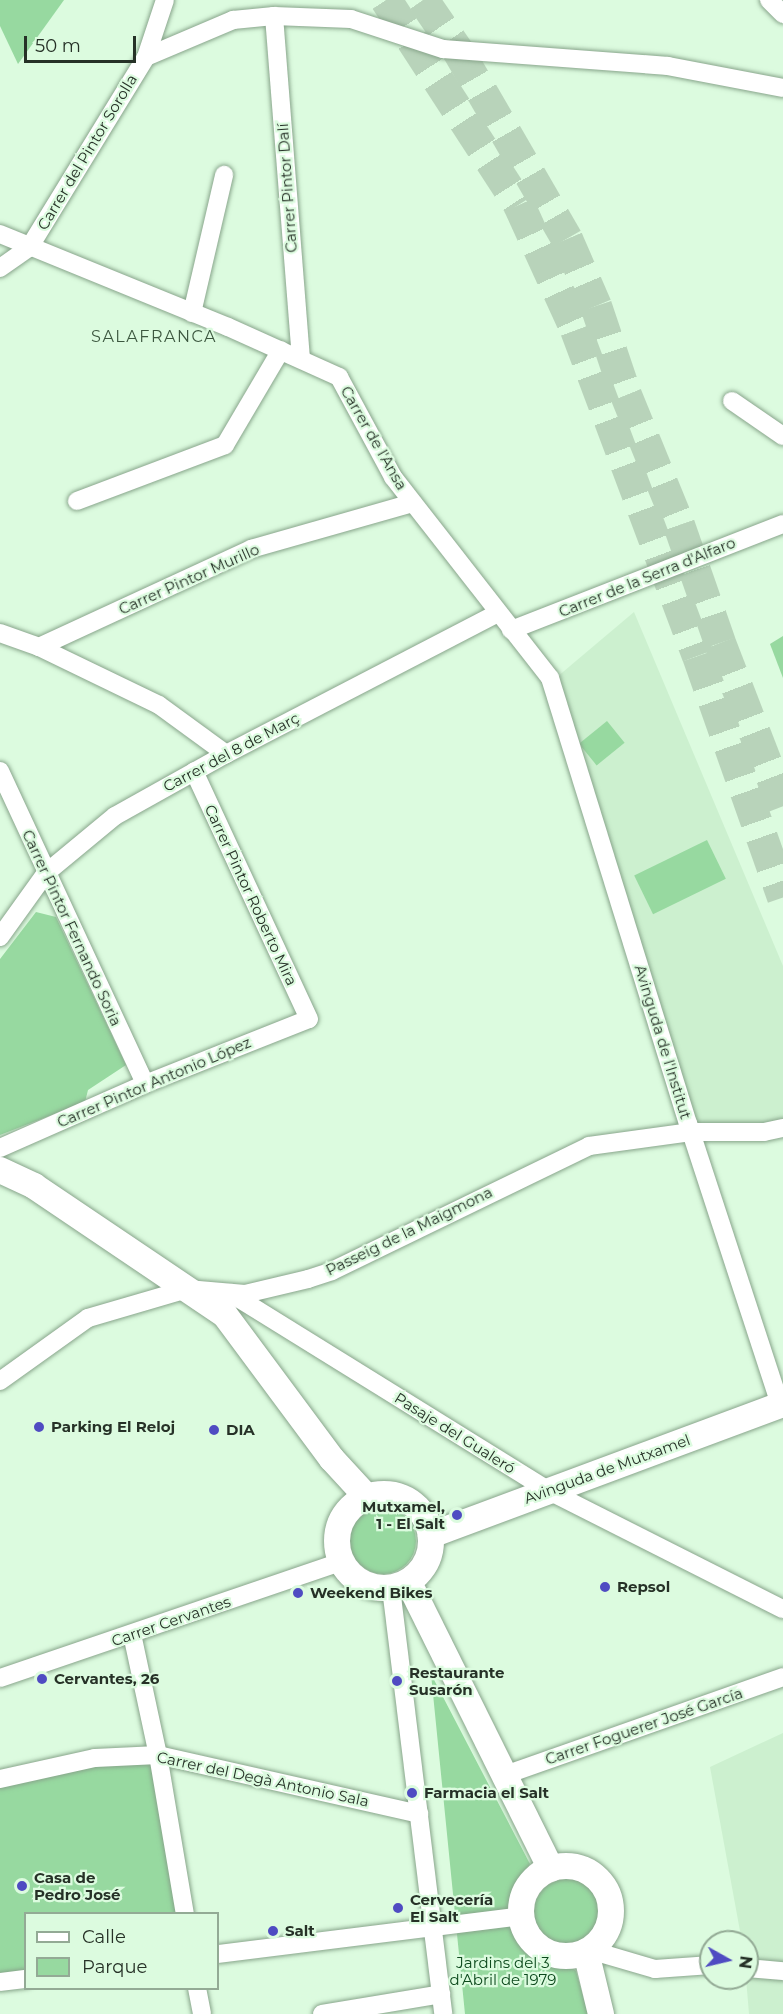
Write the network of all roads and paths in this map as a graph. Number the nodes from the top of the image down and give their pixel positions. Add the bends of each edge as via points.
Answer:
1 (165, 0) edge
2 (769, 0) edge
3 (783, 14) edge
4 (274, 16) junction
5 (146, 57) junction
6 (783, 88) edge
7 (224, 175) dead end
8 (0, 234) edge
9 (29, 248) junction
10 (0, 268) edge
11 (192, 313) junction
12 (280, 351) junction
13 (301, 360) junction
14 (732, 401) dead end
15 (783, 436) edge
16 (76, 501) dead end
17 (413, 503) junction
18 (783, 524) edge
19 (498, 613) junction
20 (511, 630) junction
21 (0, 633) edge
22 (39, 647) junction
23 (550, 678) joint
24 (226, 754) junction
25 (0, 771) edge
26 (194, 771) junction
27 (46, 873) junction
28 (0, 937) edge
29 (309, 1019) joint
30 (145, 1084) junction
31 (783, 1128) edge
32 (691, 1132) junction
33 (0, 1148) edge
34 (0, 1170) edge
35 (187, 1289) junction
36 (230, 1293) junction
37 (0, 1381) edge
38 (781, 1404) edge
39 (549, 1491) junction
40 (366, 1496) junction
41 (431, 1535) junction
42 (341, 1562) junction
43 (400, 1586) junction
44 (783, 1609) edge
45 (132, 1634) junction
46 (783, 1677) edge
47 (0, 1678) edge
48 (158, 1755) junction
49 (505, 1776) junction
50 (0, 1779) edge
51 (419, 1814) junction
52 (551, 1869) junction
53 (185, 1912) edge
54 (521, 1916) junction
55 (434, 1928) junction
56 (588, 1951) junction
57 (219, 1954) edge
58 (699, 1966) edge
59 (759, 1969) edge
60 (783, 1971) edge
61 (24, 1979) edge
62 (0, 1982) edge
63 (197, 1990) edge
64 (441, 1994) junction
65 (202, 2014) edge
66 (322, 2014) edge
67 (443, 2014) edge
68 (601, 2014) edge

1 - 5 street, Carrer del Pintor Sorolla
2 - 3 street
4 - 5 street via 233,20
4 - 6 street via 351,19 444,49 668,66
4 - 13 street, Carrer Pintor Dalí
5 - 9 street, Carrer del Pintor Sorolla
7 - 11 street
8 - 9 street, Carrer de l'Ansa
9 - 10 street
9 - 11 street, Carrer de l'Ansa
11 - 12 street, Carrer de l'Ansa
12 - 13 street, Carrer de l'Ansa
12 - 16 street via 225,445
13 - 17 street, Carrer de l'Ansa via 339,376 393,477
14 - 15 street
17 - 19 street, Carrer de l'Ansa
17 - 22 street, Carrer Pintor Murillo via 251,549
18 - 20 street, Carrer de la Serra d'Alfaro
19 - 20 street, Carrer de l'Ansa
19 - 24 street, Carrer del 8 de Març
20 - 23 street, Carrer de l'Ansa
21 - 22 street
22 - 24 street via 159,705
23 - 32 street, Avinguda de l'Institut
24 - 26 street, Carrer del 8 de Març
25 - 27 street, Carrer Pintor Fernando Soria
26 - 27 street, Carrer del 8 de Març via 115,816
26 - 29 street, Carrer Pintor Roberto Mira
27 - 28 street, Carrer del 8 de Març
27 - 30 street, Carrer Pintor Fernando Soria
29 - 30 street, Carrer Pintor Antonio López
30 - 33 street, Carrer Pintor Antonio López
31 - 32 street, Passeig de la Maigmona via 764,1132
32 - 36 street, Passeig de la Maigmona via 589,1146 332,1271 244,1294
32 - 38 street, Avinguda de l'Institut
34 - 35 street via 34,1186
35 - 36 street, Passeig de la Maigmona
35 - 37 street, Passeig de la Maigmona via 88,1318
35 - 40 street via 225,1315 332,1459
36 - 39 street, Pasaje del Gualeró
38 - 39 street, Avinguda de Mutxamel
39 - 41 street, Avinguda de Mutxamel
39 - 44 street, Pasaje del Gualeró
40 - 41 street via 387,1493 405,1498 424,1515
40 - 42 street via 343,1517 336,1538
41 - 43 street via 423,1569
42 - 43 street via 358,1581 374,1588
42 - 45 street, Carrer Cervantes
43 - 49 street
43 - 51 street
45 - 47 street, Carrer Cervantes
45 - 48 street
46 - 49 street, Carrer Foguerer José García
48 - 50 street, Carrer del Degà Antonio Sala via 95,1758
48 - 51 street, Carrer del Degà Antonio Sala
48 - 53 street
49 - 52 street
51 - 55 street
52 - 54 street via 528,1887
52 - 56 street via 581,1868 605,1887 611,1917 607,1931
54 - 55 street
54 - 56 street via 529,1936 544,1951 565,1956
55 - 57 street
55 - 64 street
56 - 58 street via 654,1969
56 - 68 street
59 - 60 street
61 - 62 street
63 - 65 street
64 - 66 street
64 - 67 street

